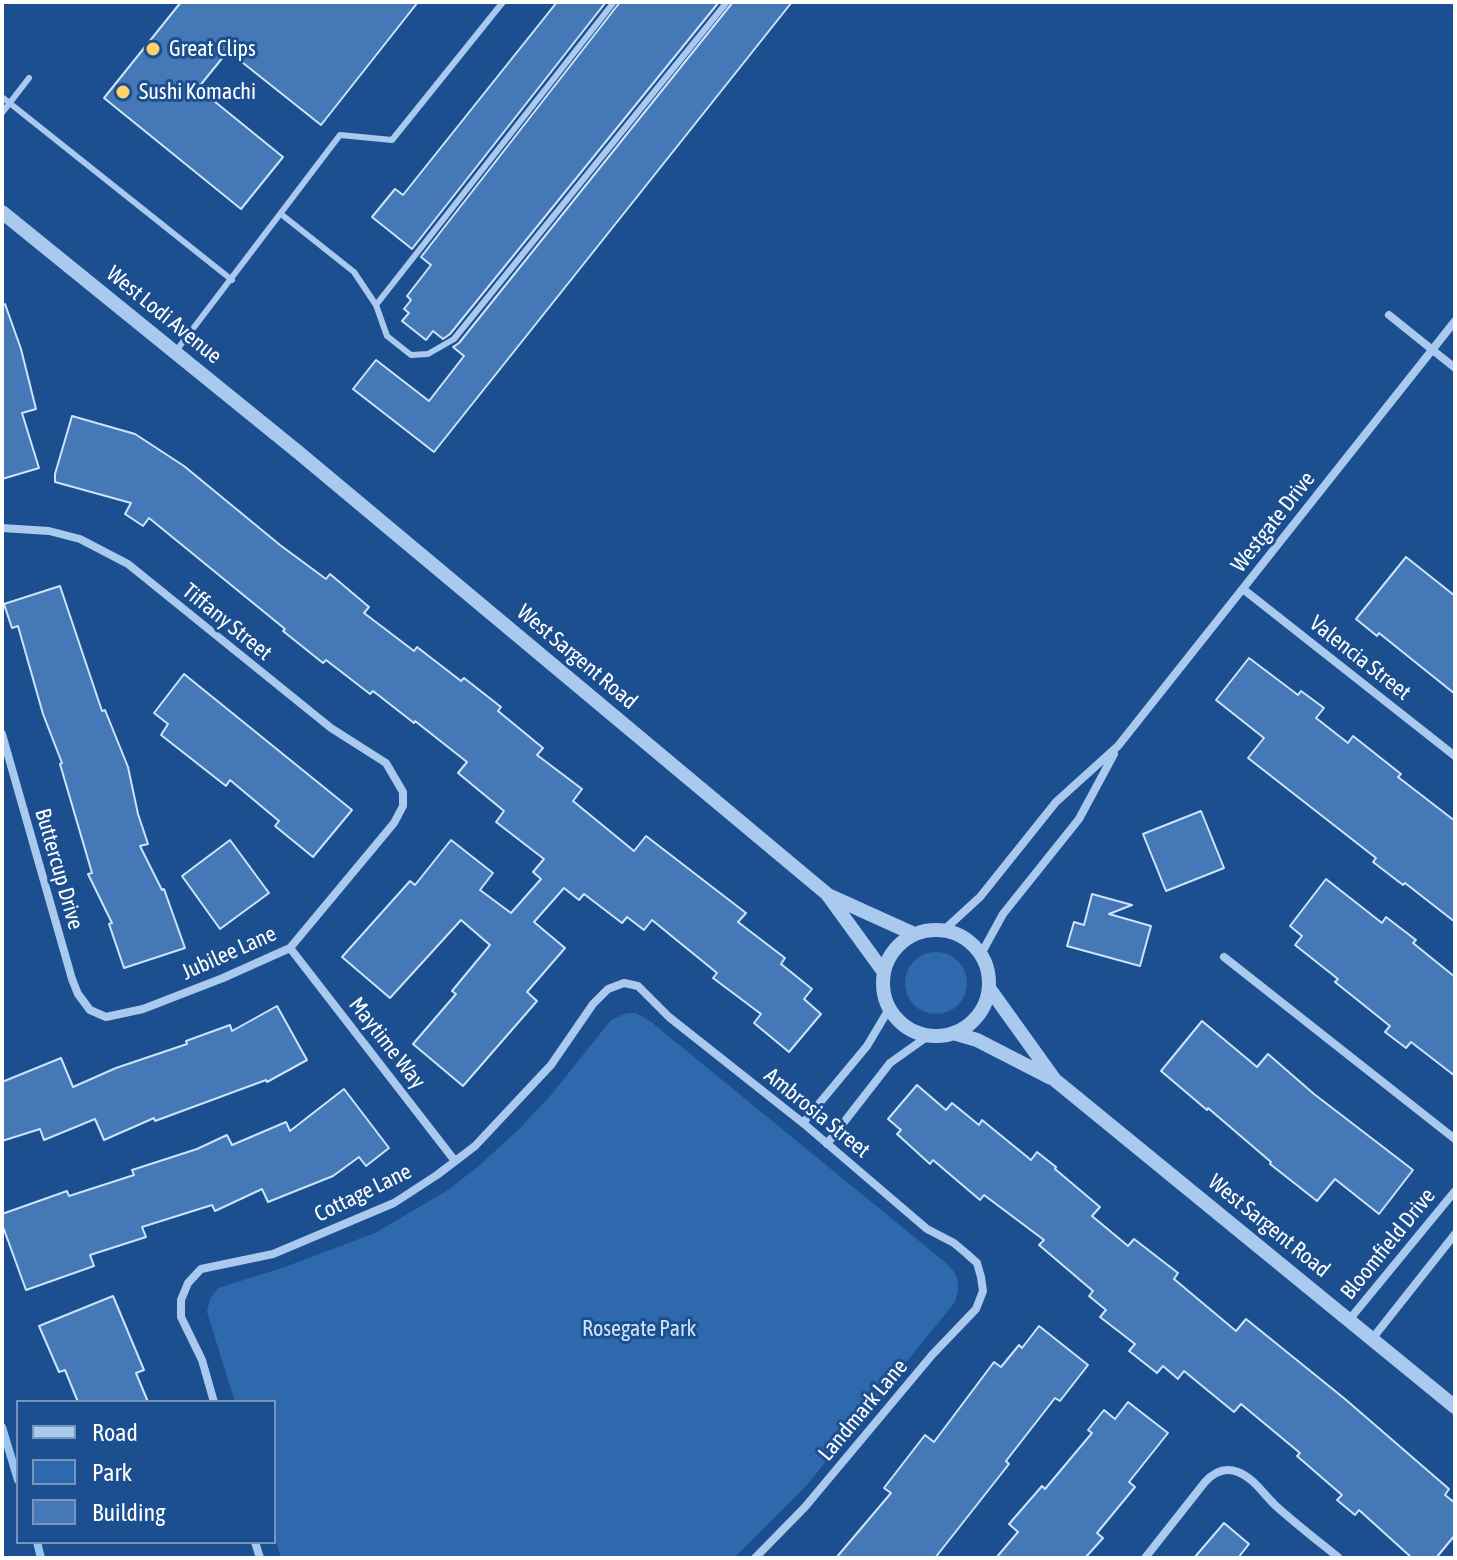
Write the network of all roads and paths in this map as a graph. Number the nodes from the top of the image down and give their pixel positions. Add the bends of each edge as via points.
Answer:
1 (503, 2) edge
2 (614, 2) edge
3 (727, 2) edge
4 (29, 78) dead end
5 (2, 97) edge
6 (9, 103) junction
7 (2, 113) edge
8 (2, 212) edge
9 (281, 214) junction
10 (232, 280) junction
11 (376, 305) junction
12 (1389, 315) dead end
13 (1455, 321) edge
14 (1432, 350) junction
15 (176, 352) junction
16 (1455, 368) edge
17 (298, 452) joint
18 (2, 528) edge
19 (1243, 589) junction
20 (2, 734) edge
21 (1118, 746) junction
22 (1455, 756) edge
23 (403, 792) joint
24 (827, 894) junction
25 (944, 930) junction
26 (914, 934) junction
27 (290, 948) junction
28 (981, 954) junction
29 (1224, 957) dead end
30 (883, 971) junction
31 (624, 983) joint
32 (989, 988) junction
33 (889, 1009) junction
34 (90, 1010) joint
35 (953, 1033) junction
36 (928, 1036) junction
37 (1055, 1080) junction
38 (803, 1123) junction
39 (1455, 1139) edge
40 (827, 1144) junction
41 (455, 1161) junction
42 (1455, 1191) edge
43 (1455, 1234) edge
44 (981, 1277) joint
45 (1349, 1320) junction
46 (1372, 1339) junction
47 (213, 1400) edge
48 (1455, 1407) edge
49 (755, 1558) edge
50 (1145, 1558) edge
51 (1339, 1558) edge

1 - 9 lane via 392,140 340,135
2 - 11 lane
3 - 11 lane via 454,339 428,354 411,355 387,336
4 - 6 lane
5 - 6 lane
6 - 7 lane
6 - 10 lane
8 - 15 street, West Lodi Avenue
9 - 10 lane
9 - 11 lane via 354,272
10 - 15 lane
12 - 14 street
13 - 14 street, Westgate Drive
14 - 16 street
14 - 19 street, Westgate Drive
15 - 17 street, West Lodi Avenue
17 - 24 street, West Sargent Road
18 - 23 street, Tiffany Street via 80,539 128,564 331,728 386,763
19 - 21 street, Westgate Drive
19 - 22 street, Valencia Street
20 - 34 street, Buttercup Drive via 72,979
21 - 25 street, Westgate Drive via 1056,802 980,897
21 - 28 street, Westgate Drive via 1079,819 1003,914
23 - 27 street, Jubilee Lane via 394,823
24 - 26 street, West Sargent Road
24 - 30 street, West Sargent Road
25 - 26 street
25 - 28 street via 958,934
26 - 30 street via 889,956
27 - 34 street, Jubilee Lane via 128,1014 106,1017
27 - 41 street, Maytime Way
28 - 32 street
29 - 39 street
30 - 33 street
31 - 38 street, Ambrosia Street via 638,986 669,1017
31 - 41 street, Cottage Lane via 608,989 593,1004 551,1065
32 - 35 street via 978,1016
32 - 37 street, West Sargent Road
33 - 36 street via 912,1031
33 - 38 street via 867,1046
35 - 36 street
35 - 37 street, West Sargent Road
36 - 40 street via 890,1063
37 - 45 street, West Sargent Road
38 - 40 street, Ambrosia Street
40 - 44 street, Ambrosia Street via 927,1229 967,1254
41 - 47 street, Cottage Lane via 394,1203 273,1254 201,1269 188,1283 181,1317
42 - 45 street, Bloomfield Drive
43 - 46 street, Bloomfield Drive
44 - 49 street, Landmark Lane via 983,1291 976,1309
45 - 46 street, West Sargent Road
46 - 48 street, West Sargent Road
50 - 51 street via 1205,1482 1223,1471 1249,1478

